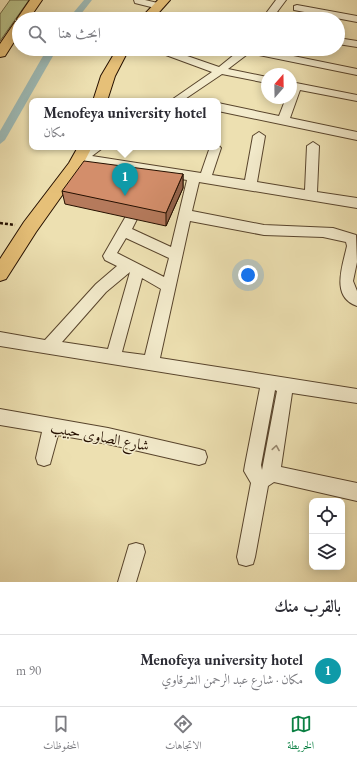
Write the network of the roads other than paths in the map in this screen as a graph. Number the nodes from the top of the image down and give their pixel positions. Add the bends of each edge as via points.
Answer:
1 (36, 0) edge
2 (268, 0) edge
3 (306, 0) edge
4 (139, 1) edge
5 (279, 2) edge
6 (162, 3) edge
7 (297, 8) junction
8 (132, 10) dead end
9 (28, 12) edge
10 (153, 12) edge
11 (272, 12) edge
12 (292, 12) edge
13 (319, 12) edge
14 (345, 17) edge
15 (357, 19) edge
16 (12, 35) edge
17 (345, 41) edge
18 (357, 44) edge
19 (0, 53) edge
20 (119, 56) edge
21 (178, 56) edge
22 (238, 56) edge
23 (280, 56) edge
24 (220, 71) junction
25 (357, 72) edge
26 (261, 79) edge
27 (297, 87) edge
28 (101, 98) edge
29 (183, 98) edge
30 (357, 98) edge
31 (288, 104) edge
32 (221, 108) edge
33 (283, 121) junction
34 (259, 136) dead end
35 (357, 136) edge
36 (313, 146) dead end
37 (214, 150) edge
38 (83, 152) edge
39 (200, 177) junction
40 (250, 185) junction
41 (311, 195) junction
42 (357, 203) edge
43 (185, 215) junction
44 (131, 219) edge
45 (125, 232) junction
46 (176, 255) junction
47 (132, 268) junction
48 (0, 274) edge
49 (169, 286) junction
50 (357, 300) edge
51 (0, 340) edge
52 (48, 347) junction
53 (113, 357) junction
54 (151, 363) junction
55 (269, 382) junction
56 (286, 384) junction
57 (357, 396) edge
58 (0, 417) edge
59 (52, 426) junction
60 (199, 457) dead end
61 (44, 458) dead end
62 (265, 477) junction
63 (357, 492) edge
64 (136, 552) dead end
65 (246, 557) dead end
66 (127, 582) edge

1 - 9 main road
2 - 5 street
3 - 7 street
4 - 6 street
4 - 8 street
5 - 11 street
6 - 10 main road
7 - 12 street
7 - 13 street
14 - 15 street
16 - 19 main road
17 - 18 street
20 - 28 main road via 108,76
21 - 24 street
22 - 24 street
23 - 25 street
24 - 26 street
24 - 29 street
27 - 30 street
31 - 33 street
32 - 33 street
33 - 35 street
34 - 40 street
36 - 41 street
37 - 39 street
38 - 39 street
38 - 48 main road
39 - 40 street
39 - 43 street
40 - 41 street
41 - 42 street
43 - 46 street
43 - 50 street via 276,231 320,231 347,236 354,246 346,287
44 - 45 street
45 - 46 street
45 - 47 street via 109,254
46 - 49 street
47 - 49 street
47 - 52 street via 101,288
47 - 53 street
49 - 54 street
51 - 52 street
52 - 53 street
53 - 54 street
54 - 55 street
55 - 56 street
55 - 62 street via 253,465 253,471
56 - 57 street
62 -> 56 street
58 - 59 street, شارع الصاوى حبيب
59 - 60 street, شارع الصاوى حبيب
59 - 61 street
62 - 63 street
62 - 65 street
64 - 66 street

